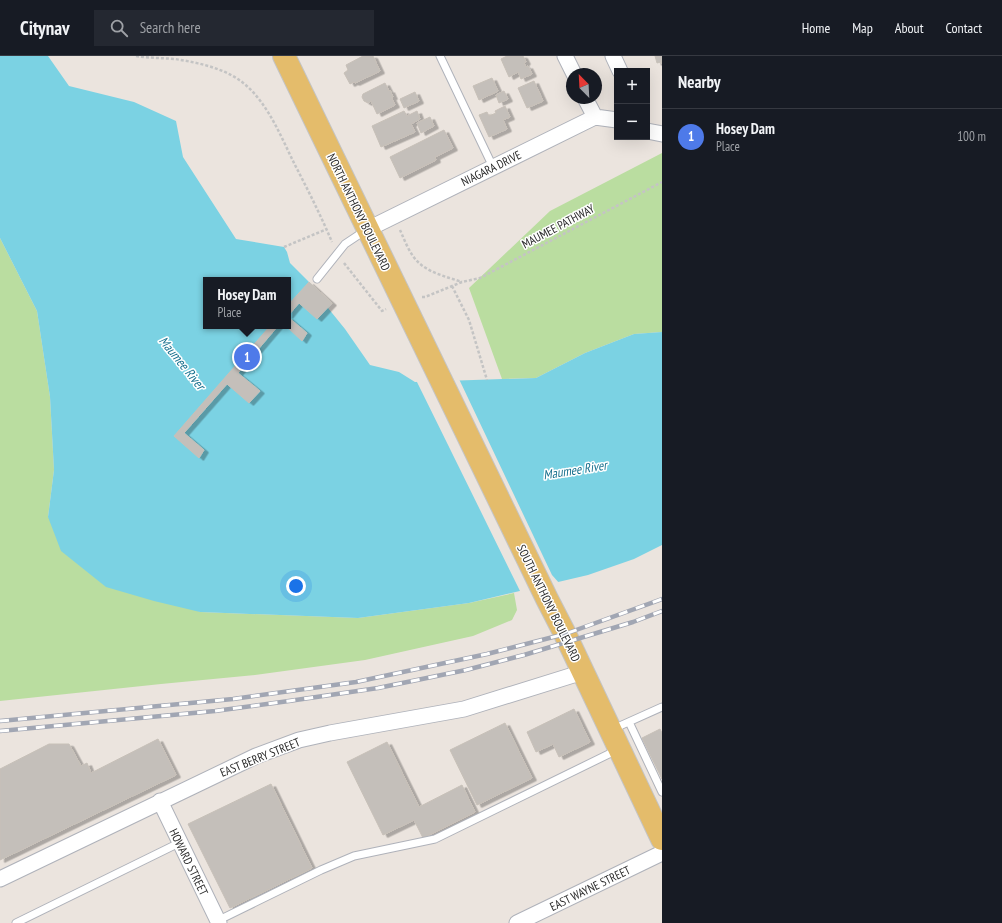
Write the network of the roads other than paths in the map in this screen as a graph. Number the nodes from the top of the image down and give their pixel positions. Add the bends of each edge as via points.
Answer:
1 (284, 56) edge
2 (440, 56) edge
3 (565, 56) edge
4 (612, 56) edge
5 (571, 68) edge
6 (618, 68) edge
7 (589, 104) edge
8 (595, 117) junction
9 (614, 120) edge
10 (650, 132) edge
11 (662, 134) edge
12 (493, 167) junction
13 (368, 229) junction
14 (317, 278) dead end
15 (434, 367) joint
16 (583, 672) junction
17 (662, 708) edge
18 (620, 734) junction
19 (662, 792) edge
20 (160, 801) junction
21 (662, 840) edge
22 (179, 843) junction
23 (662, 853) edge
24 (0, 879) edge
25 (217, 922) edge
26 (16, 923) edge
27 (517, 923) edge

1 - 13 main road, NORTH ANTHONY BOULEVARD
2 - 12 lane
3 - 5 street
4 - 6 street
7 - 8 street
8 - 9 street
8 - 12 street, NIAGARA DRIVE
10 - 11 street
12 - 13 street, NIAGARA DRIVE
13 - 14 lane via 345,244
13 - 15 main road, NORTH ANTHONY BOULEVARD
15 - 16 main road, SOUTH ANTHONY BOULEVARD
16 - 18 main road, SOUTH ANTHONY BOULEVARD
16 - 20 street, EAST BERRY STREET via 464,709 299,740 256,756
17 - 18 lane
18 - 19 lane via 646,753 656,772
18 - 21 main road, SOUTH ANTHONY BOULEVARD
18 - 25 lane via 435,840 354,856 320,870
20 - 22 street, HOWARD STREET
20 - 24 street, EAST BERRY STREET
22 - 25 street, HOWARD STREET
22 - 26 lane
23 - 27 street, EAST WAYNE STREET

